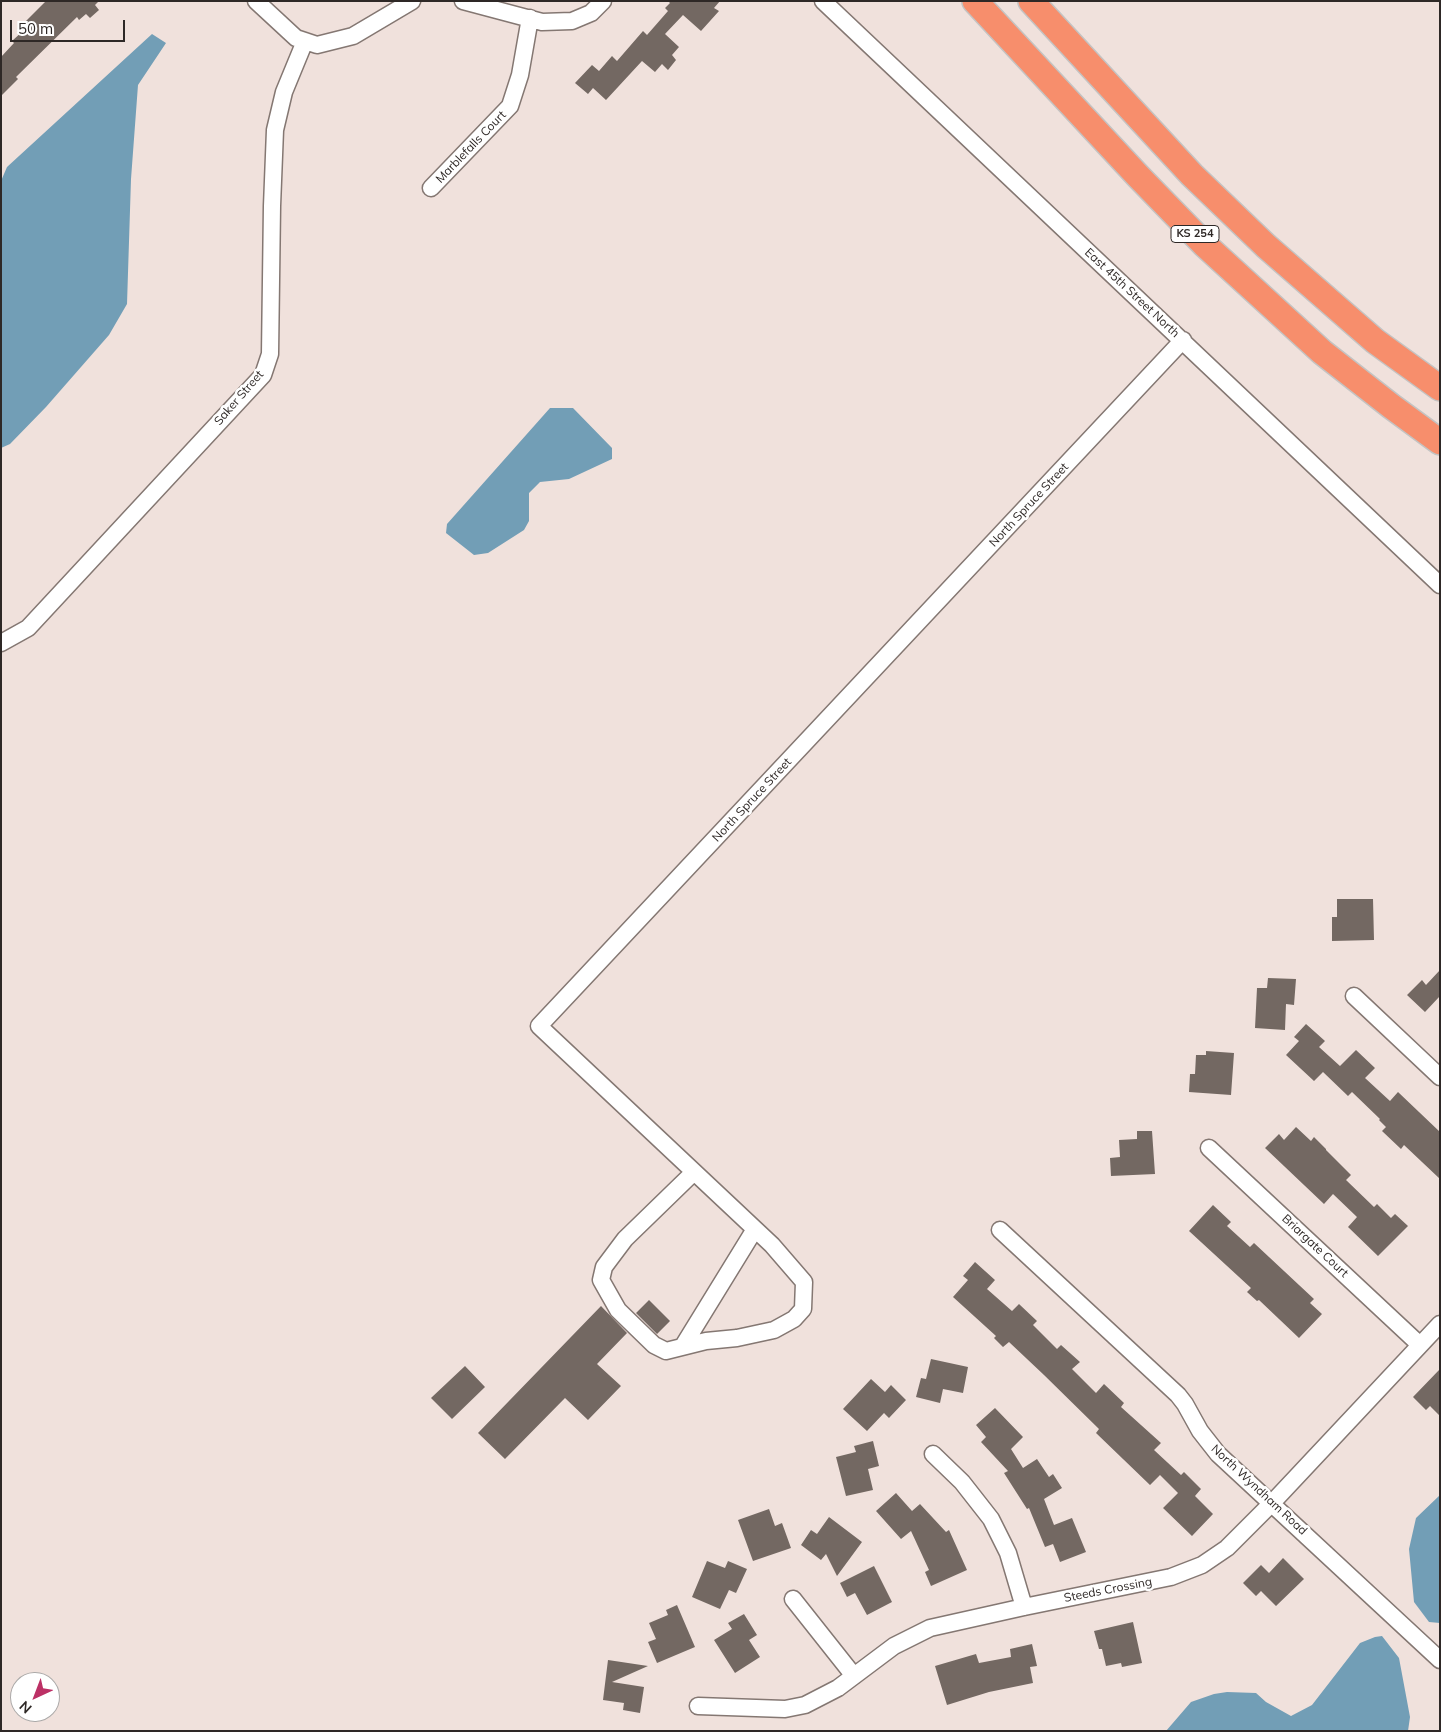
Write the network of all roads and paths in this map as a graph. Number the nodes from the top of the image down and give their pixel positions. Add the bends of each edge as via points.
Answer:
1 (256, 1) edge
2 (412, 1) edge
3 (463, 1) edge
4 (603, 1) edge
5 (823, 1) edge
6 (975, 1) edge
7 (1031, 1) edge
8 (530, 18) junction
9 (305, 41) junction
10 (431, 188) dead end
11 (1182, 340) junction
12 (1440, 388) edge
13 (1440, 442) edge
14 (1440, 585) edge
15 (1, 643) edge
16 (1354, 996) dead end
17 (1440, 1077) edge
18 (1209, 1148) dead end
19 (694, 1172) junction
20 (755, 1230) junction
21 (1000, 1230) dead end
22 (1440, 1324) edge
23 (1420, 1345) junction
24 (683, 1346) junction
25 (933, 1454) dead end
26 (1272, 1503) junction
27 (793, 1599) dead end
28 (1024, 1607) junction
29 (1440, 1660) edge
30 (854, 1676) junction
31 (698, 1706) dead end

1 - 9 street via 296,38
2 - 9 street via 353,36 317,45
3 - 8 street
4 - 8 street via 591,13 572,21 542,22
5 - 11 street, East 45th Street North
6 - 13 highway, KS 254 via 1206,245 1322,352
7 - 12 highway, KS 254 via 1192,175 1259,239 1375,341
8 - 10 street, Marblefalls Court via 520,75 510,106
9 - 15 street, Saker Street via 284,92 275,130 270,354 263,374 28,628
11 - 14 street, East 45th Street North
11 - 19 street, North Spruce Street via 539,1026
16 - 17 street
18 - 23 street, Briargate Court
19 - 20 street, North Spruce Street
19 - 24 street via 624,1239 604,1267 601,1280 618,1310 654,1345 666,1351
20 - 24 street
20 - 24 street, North Spruce Street via 804,1282 803,1309 794,1319 774,1330
21 - 26 street, North Wyndham Road via 1178,1395 1218,1454
22 - 23 street, Steeds Crossing
23 - 26 street, Steeds Crossing
25 - 28 street via 962,1482 992,1520 1008,1553
26 - 28 street, Steeds Crossing via 1226,1548 1187,1572
26 - 29 street, North Wyndham Road
27 - 30 street
28 - 30 street, Steeds Crossing via 930,1628 894,1646
30 - 31 street, Steeds Crossing via 825,1696 785,1709

